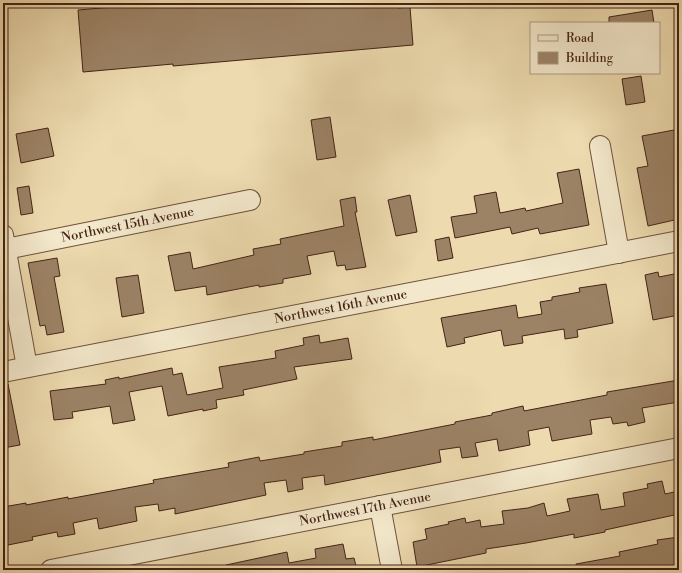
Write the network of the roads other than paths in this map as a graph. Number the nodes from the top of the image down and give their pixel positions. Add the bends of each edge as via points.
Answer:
1 (600, 146) dead end
2 (250, 200) dead end
3 (679, 241) edge
4 (4, 242) edge
5 (618, 253) junction
6 (26, 368) junction
7 (3, 372) edge
8 (679, 448) edge
9 (380, 506) junction
10 (50, 570) edge
11 (392, 570) edge

1 - 5 street
2 - 4 street, Northwest 15th Avenue
3 - 5 street, Northwest 16th Avenue
4 - 6 street
5 - 6 street, Northwest 16th Avenue
6 - 7 street, Northwest 16th Avenue
8 - 9 street, Northwest 17th Avenue
9 - 10 street, Northwest 17th Avenue
9 - 11 street

